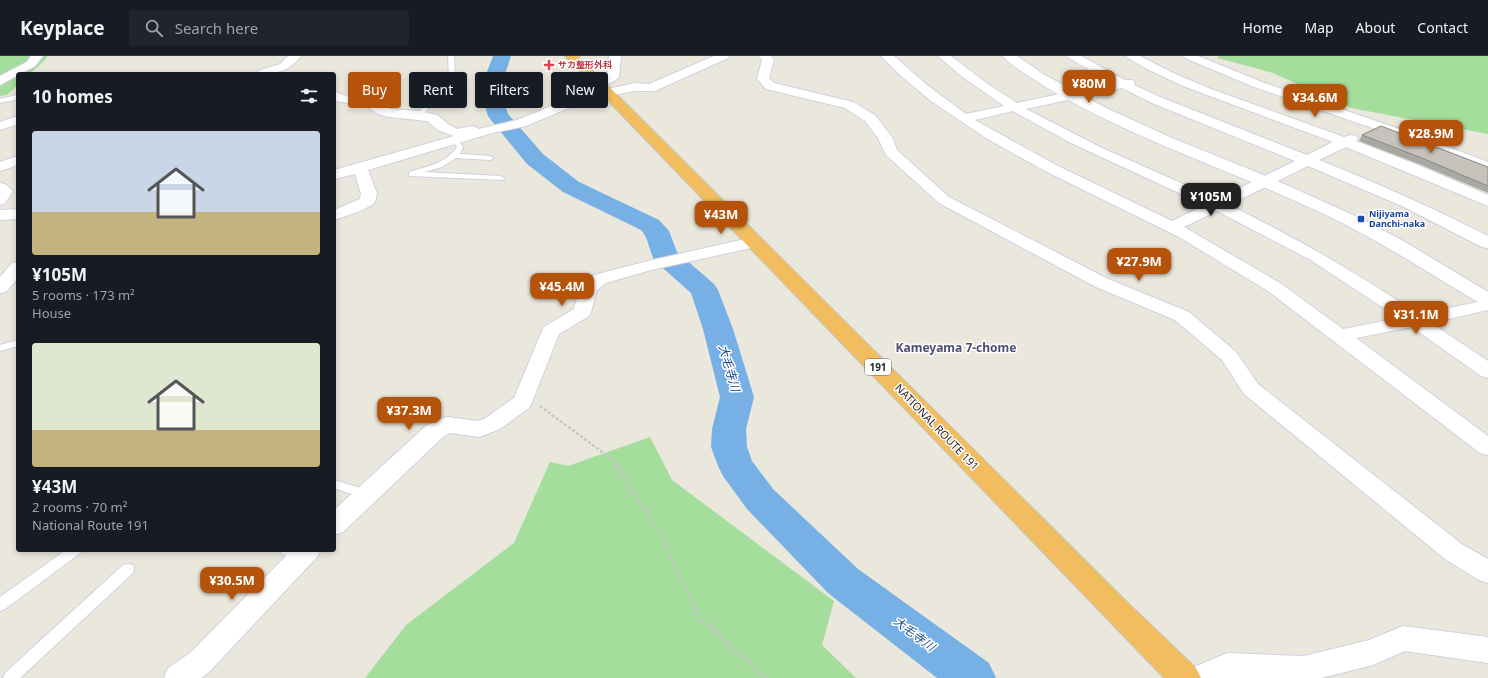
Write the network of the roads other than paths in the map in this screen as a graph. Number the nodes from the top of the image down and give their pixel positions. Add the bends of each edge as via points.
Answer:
1 (37, 56) edge
2 (294, 56) edge
3 (451, 56) edge
4 (572, 56) edge
5 (615, 56) edge
6 (724, 56) edge
7 (765, 56) edge
8 (887, 56) edge
9 (944, 56) edge
10 (1009, 56) edge
11 (1073, 56) edge
12 (1131, 56) edge
13 (1189, 56) edge
14 (1209, 66) junction
15 (16, 72) edge
16 (16, 72) edge
17 (268, 72) edge
18 (588, 72) edge
19 (1167, 74) junction
20 (0, 81) edge
21 (608, 83) edge
22 (1123, 84) junction
23 (608, 88) edge
24 (608, 93) edge
25 (1071, 95) junction
26 (16, 97) edge
27 (336, 98) edge
28 (0, 101) edge
29 (1016, 107) junction
30 (558, 108) edge
31 (419, 115) junction
32 (964, 118) junction
33 (16, 121) edge
34 (0, 126) edge
35 (1378, 126) junction
36 (487, 131) junction
37 (456, 141) junction
38 (1345, 142) junction
39 (455, 156) junction
40 (490, 158) dead end
41 (1308, 160) junction
42 (16, 161) edge
43 (0, 167) edge
44 (360, 167) junction
45 (1488, 167) edge
46 (336, 174) edge
47 (500, 178) dead end
48 (1265, 181) junction
49 (0, 187) edge
50 (0, 200) edge
51 (1488, 201) edge
52 (1217, 204) junction
53 (16, 214) edge
54 (336, 214) edge
55 (0, 215) edge
56 (1171, 226) junction
57 (754, 242) junction
58 (1488, 243) edge
59 (16, 270) edge
60 (7, 284) edge
61 (1488, 300) edge
62 (1488, 305) edge
63 (1413, 320) junction
64 (1338, 336) junction
65 (16, 344) edge
66 (0, 348) edge
67 (1488, 371) edge
68 (1488, 448) edge
69 (336, 485) edge
70 (366, 494) junction
71 (336, 523) edge
72 (72, 552) edge
73 (298, 552) edge
74 (128, 569) dead end
75 (1488, 572) edge
76 (0, 605) edge
77 (1488, 650) edge
78 (10, 678) edge
79 (178, 678) edge
80 (1185, 678) edge
81 (1202, 678) edge

1 - 16 street via 31,64
2 - 17 street via 284,66
3 - 31 lane via 452,77 442,92
4 - 18 highway, NATIONAL ROUTE 191 / 191
5 - 21 street via 613,78
6 - 23 street via 651,88
7 - 75 street via 768,60 763,79 770,86 849,105 870,118 885,137 891,152 944,200 1102,283 1182,316 1229,356 1251,389 1454,552
8 - 32 street via 915,83
9 - 29 street via 972,79
10 - 25 street
11 - 22 street
12 - 19 street
13 - 14 street
14 - 19 street
14 - 35 street
15 - 20 street
19 - 22 street
19 - 38 street via 1205,91
22 - 25 street
22 - 41 street via 1207,121
24 - 57 highway, NATIONAL ROUTE 191 / 191
25 - 29 street
25 - 48 street via 1167,141
26 - 28 lane
27 - 31 street via 370,103 388,113
29 - 32 street
29 - 52 street via 1050,127 1118,160
30 - 36 street via 522,123
31 - 36 street via 432,118 443,128 454,132 480,129
32 - 56 street via 997,140 1038,162
33 - 34 street
35 - 38 street
35 - 45 street
36 - 37 street
37 - 39 lane via 460,147
37 - 44 street
38 - 41 street
38 - 51 street
39 - 40 lane
39 - 47 lane via 412,174
41 - 48 street
41 - 58 street via 1424,210
42 - 43 street
44 - 46 street
44 - 54 street via 369,194 367,202
48 - 52 street
48 - 61 street via 1316,203 1368,230
49 - 50 street via 5,191
52 - 56 street
52 - 63 street via 1282,237 1345,274
53 - 55 street
56 - 64 street via 1274,287
57 - 70 street via 600,279 589,288 582,312 551,331 523,402 492,424 479,429 447,425 435,431
57 - 80 highway, NATIONAL ROUTE 191 / 191
59 - 60 street
62 - 63 street
63 - 64 street
63 - 67 street
64 - 68 street
65 - 66 lane
69 - 70 lane
70 - 71 street
72 - 76 lane
73 - 79 street via 200,662
74 - 78 lane
77 - 81 street via 1403,638 1372,652 1304,669 1227,666

